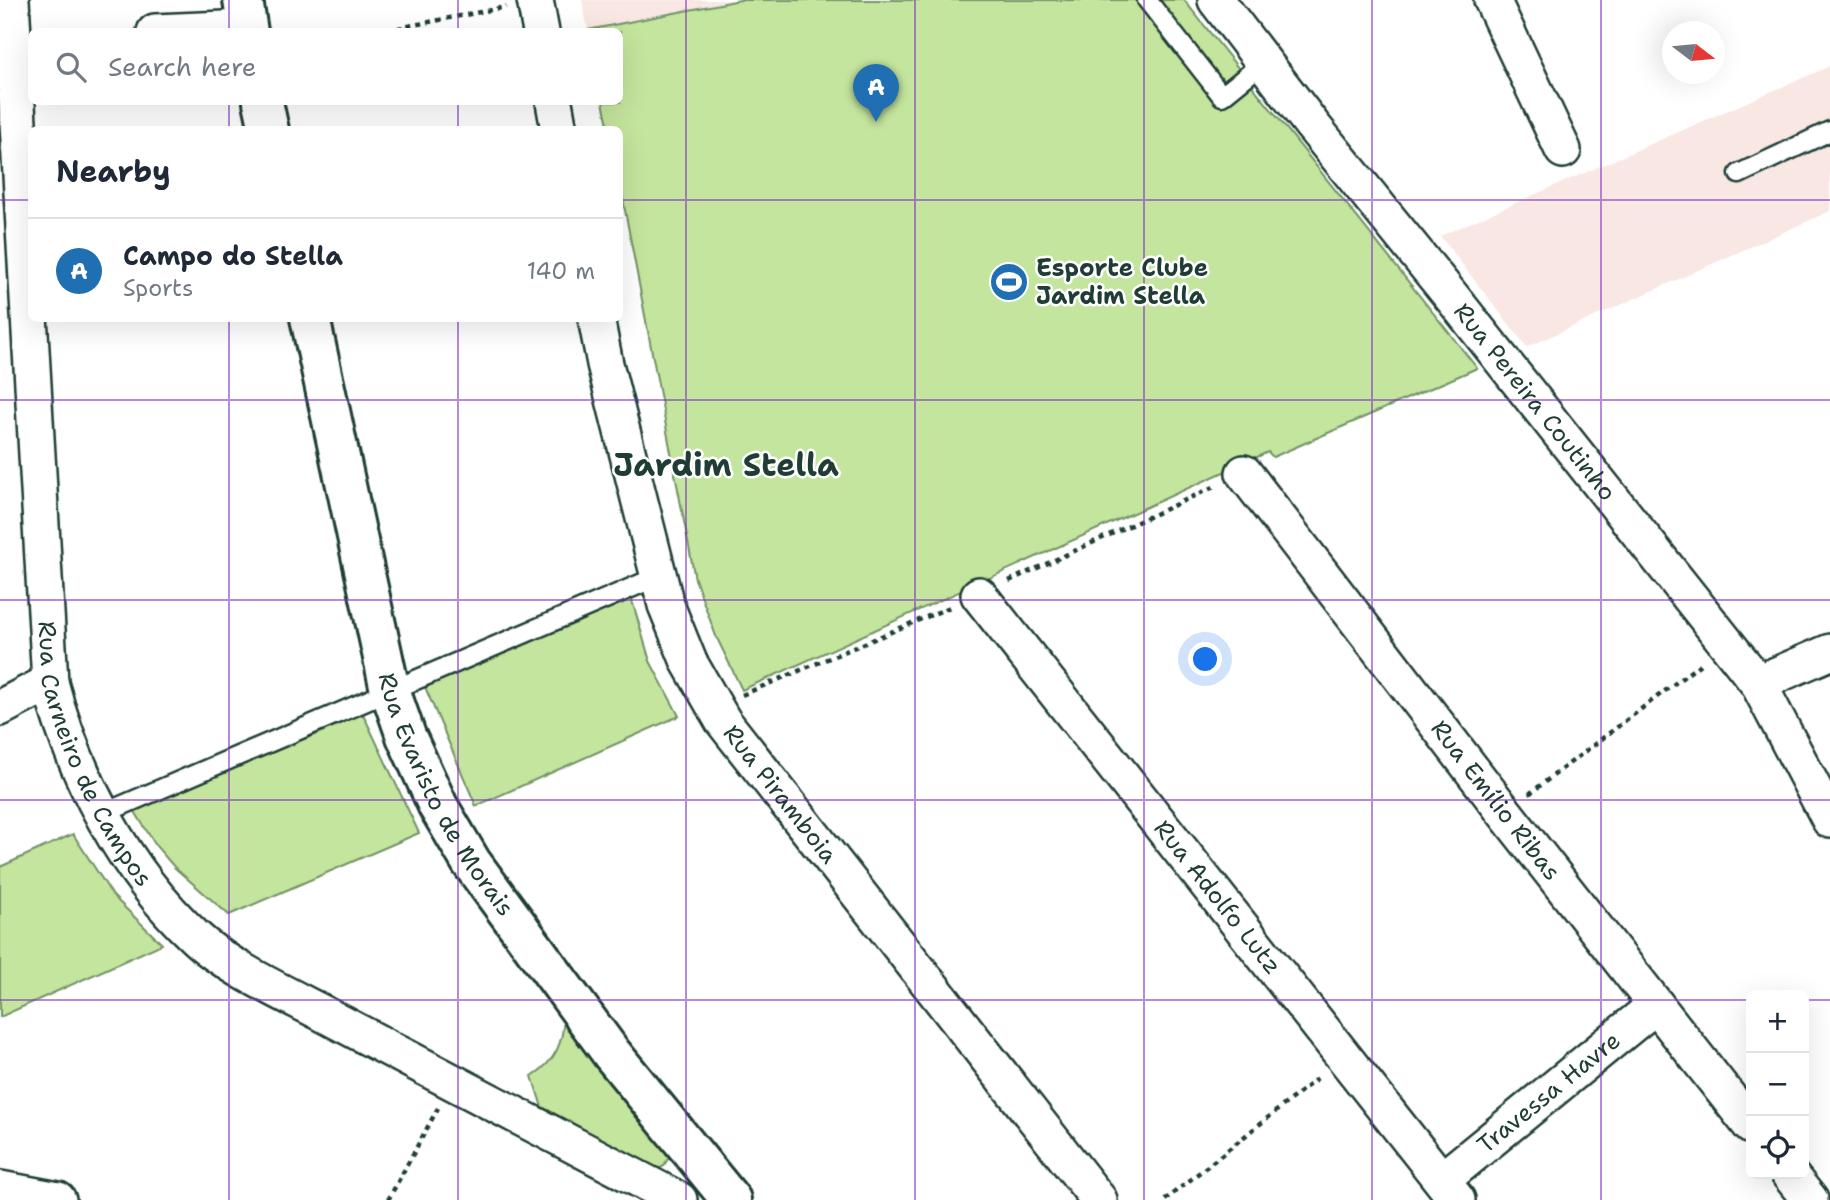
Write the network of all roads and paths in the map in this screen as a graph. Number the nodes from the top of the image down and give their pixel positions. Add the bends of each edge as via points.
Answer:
1 (11, 0) edge
2 (1147, 0) edge
3 (1216, 0) edge
4 (1492, 0) edge
5 (537, 11) edge
6 (246, 20) edge
7 (185, 28) edge
8 (408, 28) edge
9 (15, 37) edge
10 (1264, 62) junction
11 (264, 105) edge
12 (555, 105) edge
13 (268, 126) edge
14 (558, 126) edge
15 (1830, 131) edge
16 (1563, 150) dead end
17 (1739, 174) dead end
18 (28, 277) edge
19 (30, 322) edge
20 (311, 322) edge
21 (597, 322) edge
22 (1244, 473) joint
23 (659, 576) junction
24 (979, 595) junction
25 (1726, 644) junction
26 (1830, 652) edge
27 (50, 682) junction
28 (1758, 683) junction
29 (390, 690) junction
30 (714, 707) junction
31 (0, 708) edge
32 (1504, 813) junction
33 (102, 814) junction
34 (1830, 820) edge
35 (1656, 1005) junction
36 (1345, 1056) junction
37 (452, 1083) junction
38 (1746, 1120) edge
39 (1793, 1179) edge
40 (0, 1189) edge
41 (1450, 1190) edge
42 (58, 1200) edge
43 (388, 1200) edge
44 (679, 1200) edge
45 (731, 1200) edge
46 (1099, 1200) edge
47 (1165, 1200) edge
48 (1810, 1200) edge

1 - 9 street, Rua Carneiro de Campos
2 - 10 lane via 1222,96
3 - 10 street, Rua Pereira Coutinho
4 - 16 street
5 - 8 path
6 - 7 street
9 - 18 street, Rua Carneiro de Campos
10 - 25 street, Rua Pereira Coutinho
11 - 13 street
12 - 14 street
15 - 17 lane
19 - 27 street, Rua Carneiro de Campos
20 - 29 street, Rua Evaristo de Morais
21 - 23 street, Rua Piramboia
22 - 24 path
22 - 32 street, Rua Emílio Ribas
23 - 29 lane
23 - 30 street, Rua Piramboia via 666,605
24 - 30 path
24 - 36 street, Rua Adolfo Lutz
25 - 28 street, Rua Pereira Coutinho
25 - 32 path
26 - 28 street
27 - 31 street
27 - 33 street, Rua Carneiro de Campos via 59,718
28 - 34 street, Rua Pereira Coutinho
29 - 33 lane
29 - 45 street, Rua Evaristo de Morais via 438,806 471,862 612,1054
30 - 46 street, Rua Piramboia
32 - 35 street, Rua Emílio Ribas
33 - 37 street, Rua Carneiro de Campos via 156,897 197,939 240,968
35 - 38 street, Rua Emílio Ribas
35 - 41 street, Travessa Havre
36 - 41 street, Rua Adolfo Lutz
36 - 47 path
37 - 43 path
37 - 44 street, Rua Carneiro de Campos
39 - 48 street
40 - 42 street

